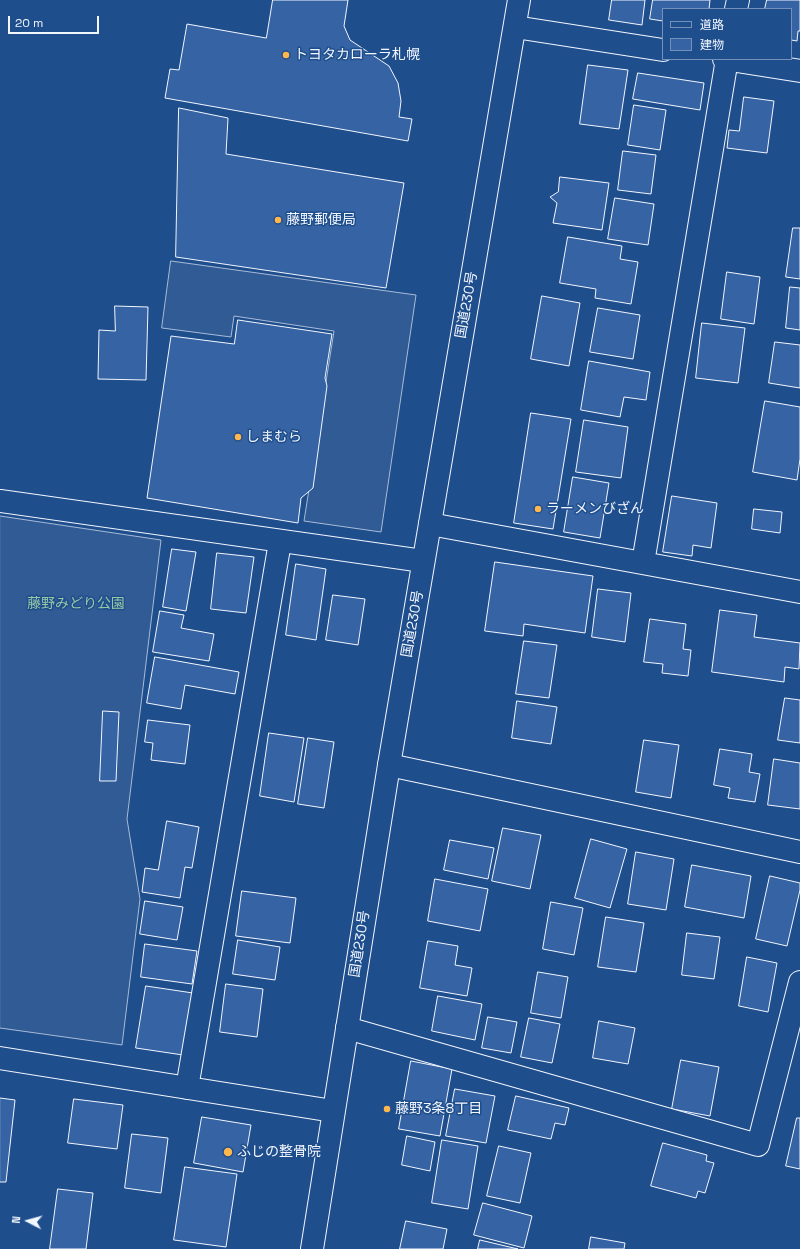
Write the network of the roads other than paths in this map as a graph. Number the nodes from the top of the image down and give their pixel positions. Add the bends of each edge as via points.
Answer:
1 (519, 0) edge
2 (515, 27) junction
3 (662, 50) edge
4 (726, 60) edge
5 (732, 60) edge
6 (800, 71) edge
7 (0, 501) edge
8 (430, 524) junction
9 (280, 542) junction
10 (423, 561) junction
11 (643, 563) junction
12 (800, 592) edge
13 (389, 765) junction
14 (800, 852) edge
15 (800, 982) edge
16 (347, 1028) junction
17 (0, 1058) edge
18 (187, 1088) junction
19 (333, 1111) junction
20 (312, 1249) edge

1 - 2 main road, 国道230号
2 - 3 main road
2 - 8 main road, 国道230号
4 - 11 main road
5 - 6 main road
7 - 9 main road
8 - 10 main road, 国道230号
8 - 11 main road
9 - 10 main road
9 - 18 main road
10 - 13 main road, 国道230号
11 - 12 main road
13 - 14 main road
13 - 16 main road, 国道230号
15 - 16 main road via 758,1145
16 - 19 main road, 国道230号
17 - 18 main road
18 - 19 main road
19 - 20 main road, 国道230号

